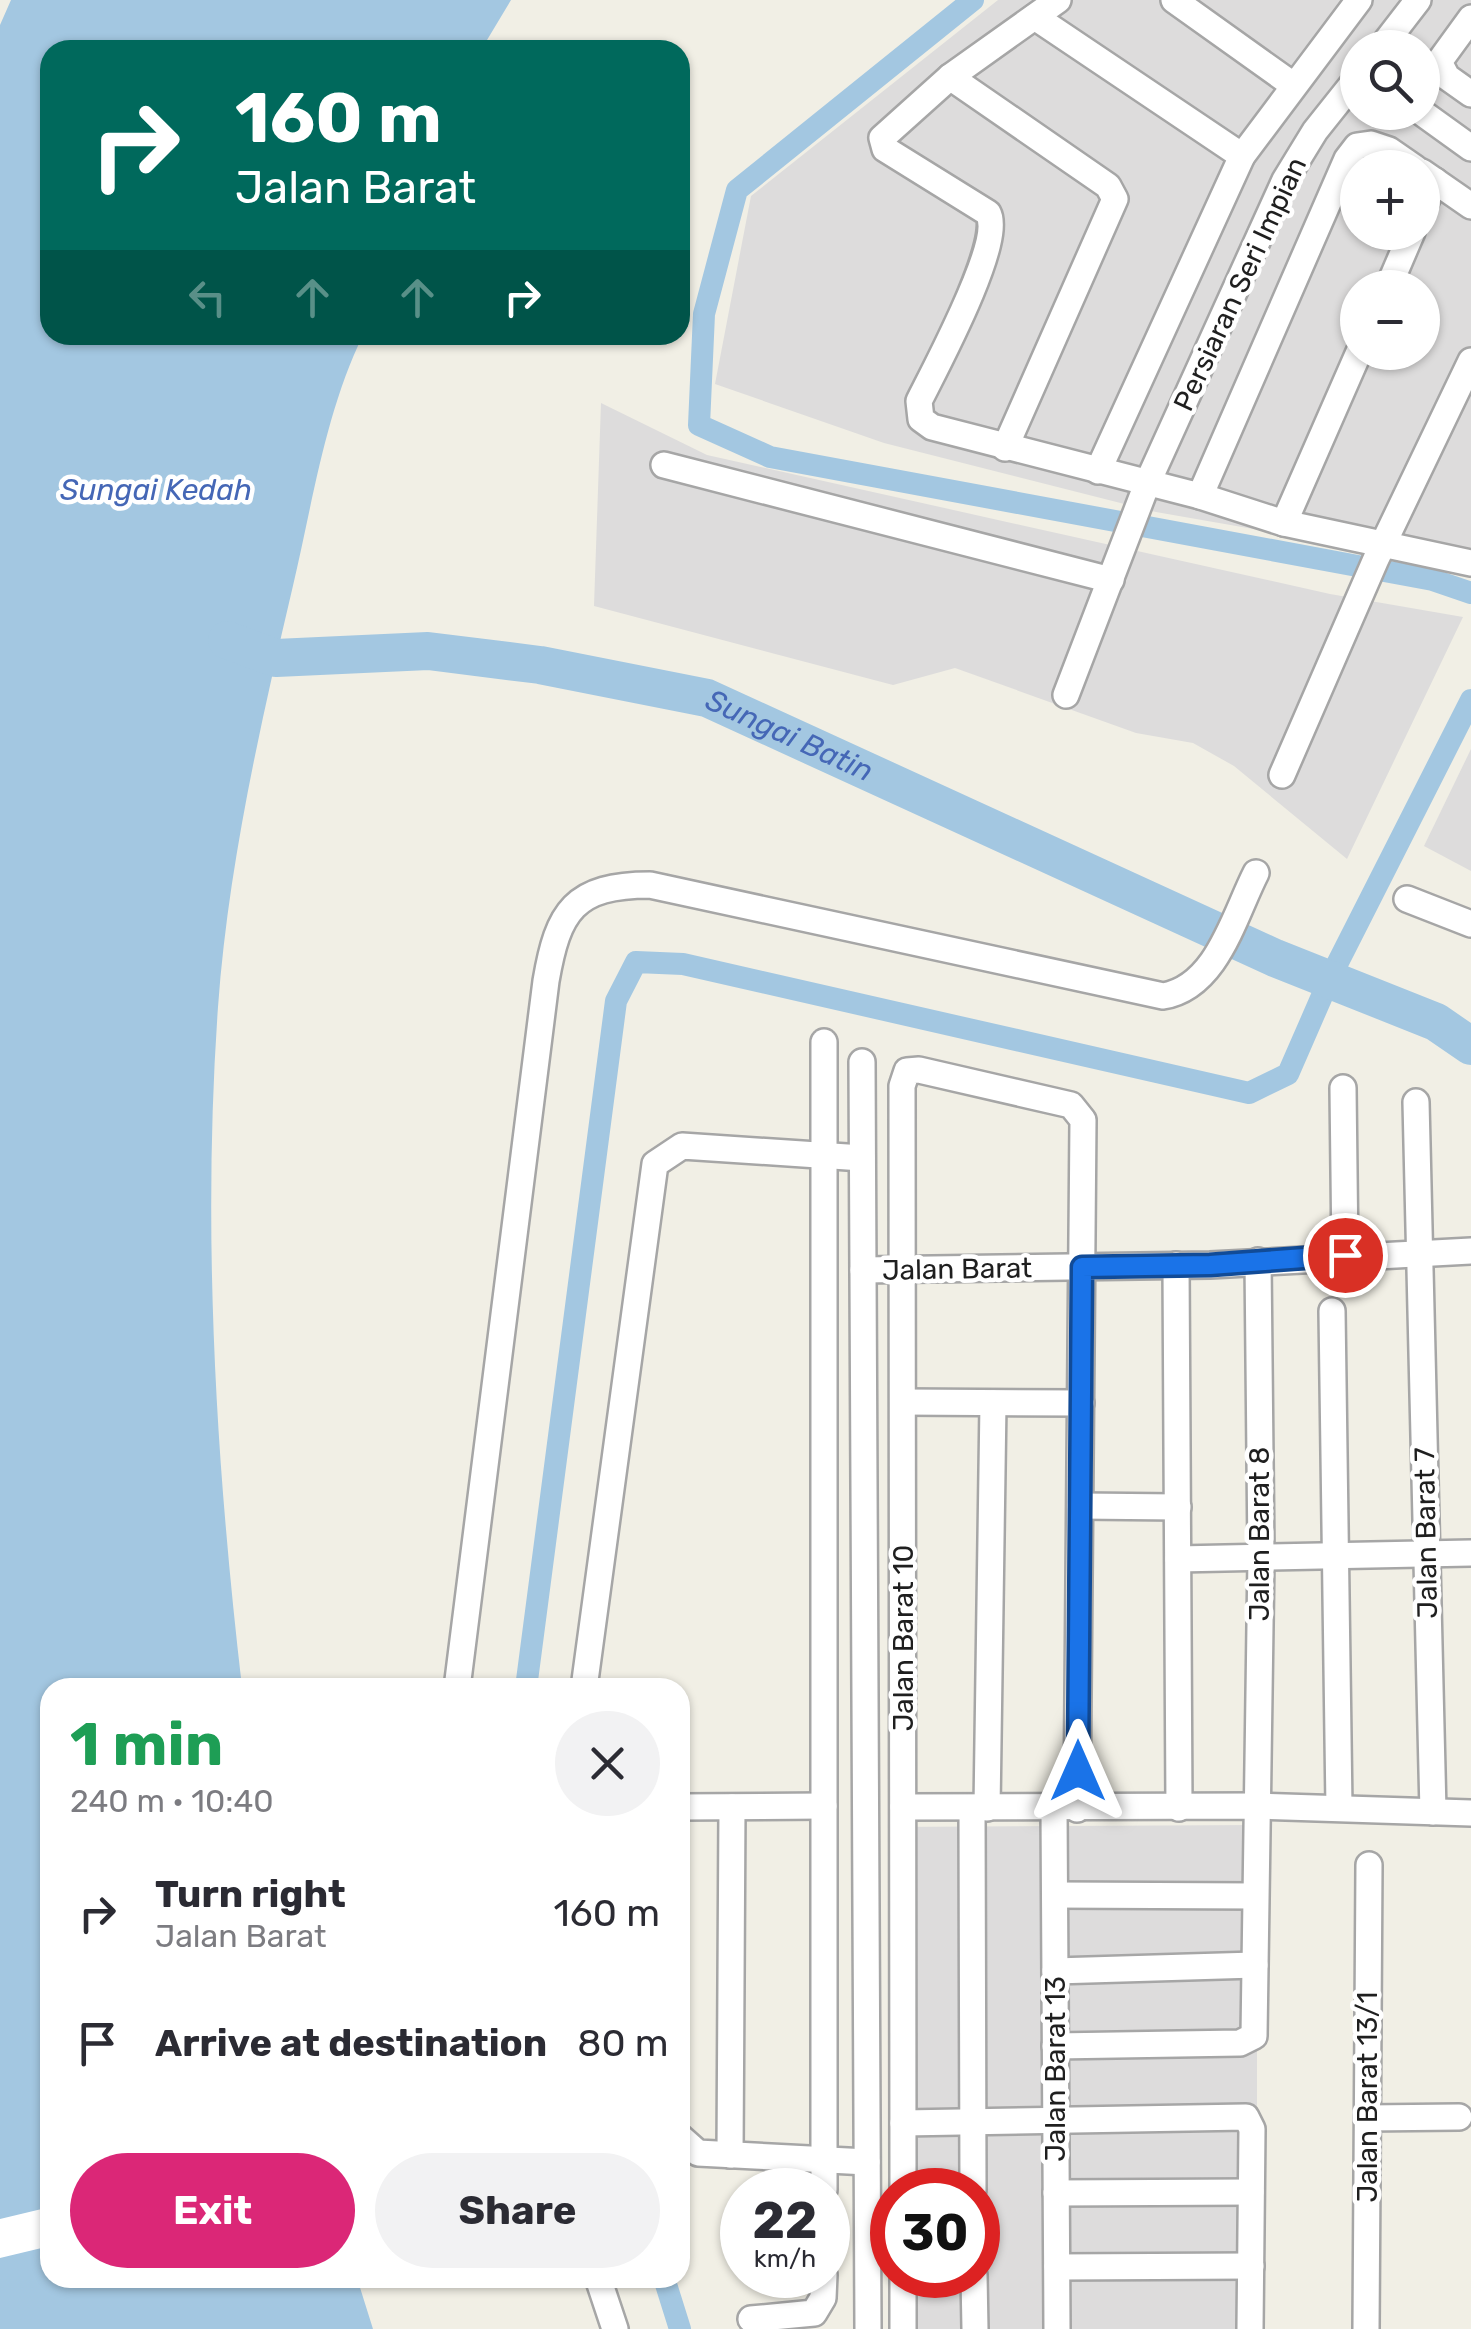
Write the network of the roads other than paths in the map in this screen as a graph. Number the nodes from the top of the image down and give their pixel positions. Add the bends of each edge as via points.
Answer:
1 (1058, 0) edge
2 (1174, 0) edge
3 (1418, 0) edge
4 (1351, 3) edge
5 (1034, 17) junction
6 (1471, 18) edge
7 (1376, 30) edge
8 (1395, 30) edge
9 (950, 77) junction
10 (1292, 85) junction
11 (1471, 94) edge
12 (1340, 102) edge
13 (1440, 125) edge
14 (1471, 148) edge
15 (1354, 150) edge
16 (1382, 150) edge
17 (1242, 156) junction
18 (1340, 175) edge
19 (1440, 185) edge
20 (1471, 206) edge
21 (1471, 362) edge
22 (1351, 370) edge
23 (1004, 448) junction
24 (664, 465) dead end
25 (1098, 471) junction
26 (1144, 493) junction
27 (1200, 496) junction
28 (1284, 523) junction
29 (1379, 552) junction
30 (1471, 562) edge
31 (1111, 580) junction
32 (1066, 695) dead end
33 (1282, 775) dead end
34 (1256, 873) dead end
35 (1407, 899) dead end
36 (1471, 924) edge
37 (824, 1042) dead end
38 (862, 1062) dead end
39 (1343, 1088) dead end
40 (1416, 1102) dead end
41 (1070, 1105) joint
42 (824, 1158) junction
43 (862, 1158) junction
44 (1471, 1251) edge
45 (1420, 1252) junction
46 (1345, 1255) junction
47 (1258, 1262) junction
48 (1176, 1266) junction
49 (1082, 1267) junction
50 (863, 1270) junction
51 (902, 1270) junction
52 (1332, 1310) dead end
53 (902, 1402) junction
54 (992, 1402) junction
55 (1080, 1403) junction
56 (1080, 1506) junction
57 (1178, 1507) junction
58 (1471, 1553) edge
59 (1427, 1554) junction
60 (1336, 1556) junction
61 (1260, 1558) junction
62 (1178, 1559) junction
63 (458, 1678) edge
64 (585, 1678) edge
65 (824, 1806) junction
66 (1257, 1806) junction
67 (690, 1807) edge
68 (732, 1807) junction
69 (903, 1807) junction
70 (980, 1808) junction
71 (1066, 1808) junction
72 (1179, 1808) junction
73 (1339, 1808) junction
74 (1432, 1812) junction
75 (1471, 1813) edge
76 (1369, 1865) dead end
77 (1055, 1895) junction
78 (1255, 1896) junction
79 (1255, 1965) junction
80 (1055, 1971) junction
81 (1056, 2046) junction
82 (1459, 2117) dead end
83 (1368, 2118) junction
84 (973, 2122) junction
85 (1056, 2122) junction
86 (903, 2124) junction
87 (690, 2146) edge
88 (730, 2155) junction
89 (824, 2160) junction
90 (867, 2162) junction
91 (824, 2168) edge
92 (903, 2168) edge
93 (974, 2168) edge
94 (1251, 2192) junction
95 (1056, 2193) junction
96 (1251, 2266) junction
97 (1057, 2267) junction
98 (601, 2288) edge
99 (823, 2298) edge
100 (903, 2298) edge
101 (974, 2298) edge
102 (751, 2319) dead end
103 (615, 2329) edge
104 (868, 2329) edge
105 (903, 2329) edge
106 (975, 2329) edge
107 (1056, 2329) edge
108 (1250, 2329) edge
109 (1366, 2329) edge

1 - 5 street
2 - 10 street
3 - 8 street
4 - 7 street
4 - 10 street
5 - 9 street
5 - 17 street
6 - 11 street via 1439,62
9 - 23 street via 1108,186 1115,200
9 - 23 street via 886,131 880,144 992,220 987,252 918,411 932,427
10 - 17 street
12 - 26 street, Persiaran Seri Impian via 1285,180
13 - 14 street
15 - 16 street via 1371,144
17 - 25 street
18 - 27 street
19 - 20 street
21 - 29 street
22 - 28 street
23 - 25 street
24 - 31 street
25 - 26 street
26 - 27 street
26 - 31 street, Persiaran Seri Impian
27 - 28 street
28 - 29 street
29 - 30 street
29 - 33 street
31 - 32 street, Persiaran Seri Impian
34 - 63 street via 1192,987 1148,996 650,886 607,888 566,912 546,981
35 - 36 street
37 - 42 street
38 - 43 street
39 - 46 street
40 - 45 street, Jalan Barat 7
41 - 49 street, Jalan Barat 13 via 1082,1120
41 - 51 street, Jalan Barat 10 via 907,1071
42 - 43 street
42 - 64 street via 682,1146 655,1164
42 - 65 street
43 - 50 street
44 - 45 street, Jalan Barat
45 - 46 street, Jalan Barat
45 - 59 street, Jalan Barat 7
46 - 47 street, Jalan Barat
47 - 48 street, Jalan Barat
47 - 61 street, Jalan Barat 8
48 - 49 street, Jalan Barat
48 - 57 street
49 - 51 street, Jalan Barat
49 - 55 street, Jalan Barat 13
50 - 51 street, Jalan Barat
50 - 90 street
51 - 53 street, Jalan Barat 10
52 - 60 street
53 - 54 street
53 - 69 street, Jalan Barat 10
54 - 55 street
54 - 70 street
55 - 56 street, Jalan Barat 13
56 - 57 street
56 - 71 street, Jalan Barat 13
57 - 62 street
58 - 59 street
59 - 60 street
59 - 74 street, Jalan Barat 7
60 - 61 street
60 - 73 street
61 - 62 street
61 - 66 street, Jalan Barat 8
62 - 72 street
65 - 68 street
65 - 89 street
66 - 72 street
66 - 73 street
66 - 78 street, Jalan Barat 8
67 - 68 street
68 - 88 street
69 - 70 street
69 - 86 street, Jalan Barat 10
70 - 71 street
70 - 84 street
71 - 72 street
71 - 77 street, Jalan Barat 13
73 - 74 street
74 - 75 street
76 - 83 street, Jalan Barat 13/1
77 - 78 street
77 - 80 street, Jalan Barat 13
78 - 79 street, Jalan Barat 8
79 - 80 street
79 - 81 street, Jalan Barat 8 via 1250,2041
80 - 81 street, Jalan Barat 13
81 - 85 street, Jalan Barat 13
82 - 83 street
83 - 109 street, Jalan Barat 13/1
84 - 85 street
84 - 86 street
84 - 93 street
85 - 94 street via 1246,2118 1252,2129
85 - 95 street, Jalan Barat 13
86 - 92 street, Jalan Barat 10
87 - 88 street via 698,2153
88 - 89 street
89 - 90 street
89 - 91 street
90 - 104 street
94 - 95 street
94 - 96 street
95 - 97 street, Jalan Barat 13
96 - 97 street
96 - 108 street
97 - 107 street, Jalan Barat 13
98 - 103 street
99 - 102 street via 814,2313
100 - 105 street
101 - 106 street

